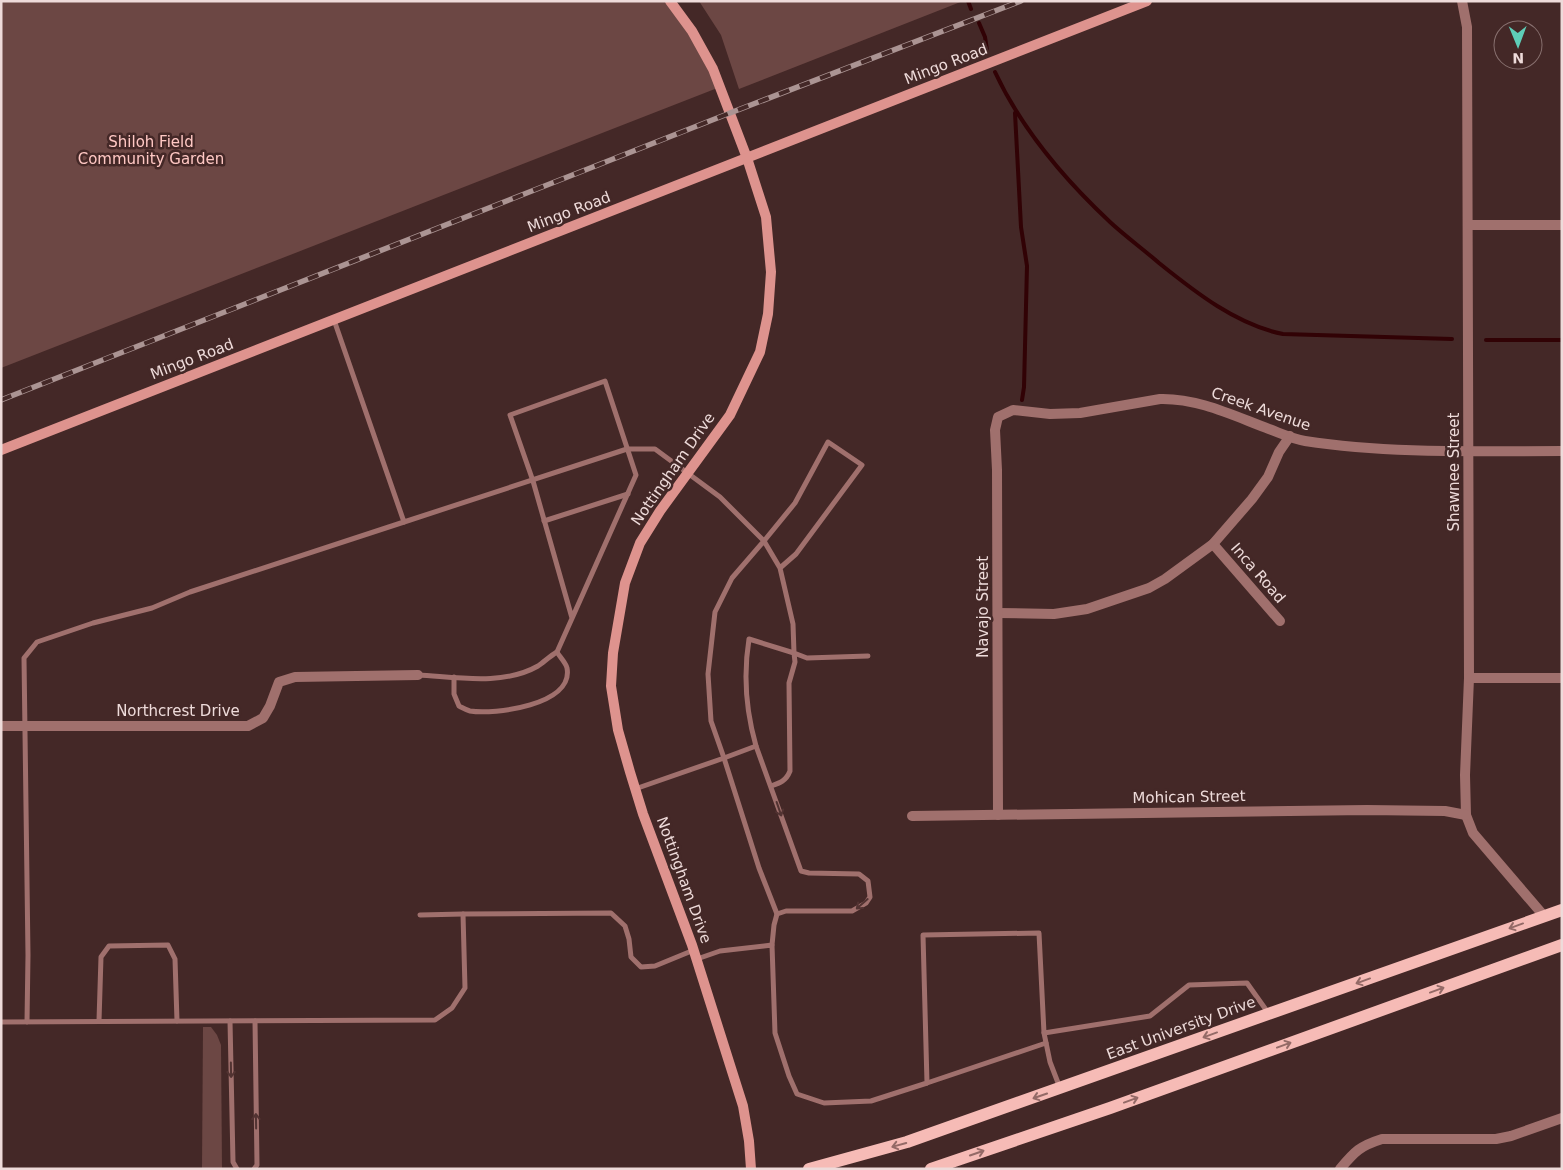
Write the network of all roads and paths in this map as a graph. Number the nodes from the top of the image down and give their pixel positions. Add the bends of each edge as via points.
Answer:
1 (670, 1) edge
2 (1147, 1) edge
3 (1462, 1) edge
4 (747, 158) junction
5 (1469, 225) junction
6 (1562, 225) edge
7 (334, 320) junction
8 (1013, 410) joint
9 (1290, 436) junction
10 (627, 449) junction
11 (1, 450) edge
12 (1562, 450) edge
13 (1469, 451) junction
14 (689, 473) junction
15 (533, 481) junction
16 (628, 494) junction
17 (544, 521) junction
18 (404, 522) junction
19 (764, 541) junction
20 (1213, 544) junction
21 (780, 568) junction
22 (998, 612) junction
23 (572, 618) junction
24 (1280, 621) dead end
25 (557, 652) junction
26 (794, 653) junction
27 (868, 656) dead end
28 (418, 675) joint
29 (454, 677) junction
30 (1469, 678) junction
31 (1562, 678) edge
32 (26, 725) junction
33 (1, 726) edge
34 (756, 746) junction
35 (724, 758) junction
36 (771, 786) junction
37 (635, 789) junction
38 (998, 814) junction
39 (1466, 815) junction
40 (912, 816) dead end
41 (1562, 910) edge
42 (463, 914) junction
43 (777, 914) junction
44 (420, 915) dead end
45 (1544, 916) junction
46 (772, 945) junction
47 (1562, 945) edge
48 (695, 954) junction
49 (1270, 1014) junction
50 (99, 1021) junction
51 (177, 1021) junction
52 (230, 1021) junction
53 (255, 1021) junction
54 (1, 1022) edge
55 (27, 1022) junction
56 (1044, 1033) junction
57 (1046, 1043) junction
58 (927, 1083) junction
59 (1060, 1089) junction
60 (1562, 1118) edge
61 (237, 1169) edge
62 (254, 1169) edge
63 (751, 1169) edge
64 (809, 1169) edge
65 (931, 1169) edge
66 (1340, 1169) edge

1 - 4 street, Nottingham Drive via 709,62
2 - 4 street, Mingo Road
3 - 5 street, Shawnee Street via 1467,27
4 - 7 street, Mingo Road
4 - 14 street, Nottingham Drive via 766,217 771,272 768,314 760,352 730,415
5 - 6 street
5 - 13 street, Shawnee Street
7 - 11 street, Mingo Road
7 - 18 lane
8 - 9 street, Creek Avenue via 1080,413 1172,399 1205,405
8 - 22 street, Navajo Street via 998,417 995,430
9 - 13 street, Creek Avenue via 1303,441 1370,448
9 - 20 street via 1268,477
10 - 14 lane via 656,449
10 - 15 lane
10 - 15 lane via 605,381 510,415
10 - 16 lane via 636,475
12 - 13 street, Creek Avenue
13 - 30 street, Shawnee Street
14 - 19 lane via 720,497
14 - 37 street, Nottingham Drive via 660,510 640,543 625,583 612,652 611,686 618,730
15 - 17 lane
15 - 18 lane
16 - 17 lane
16 - 23 lane
17 - 23 lane
18 - 32 lane via 190,592 152,608 37,642 24,658
19 - 21 lane
19 - 21 lane via 795,503 828,442 862,465 796,554
19 - 35 lane via 732,578 715,612 708,674 711,721
20 - 22 street via 1149,588 1088,609 1054,614
20 - 24 street, Inca Road
21 - 26 lane via 793,624
22 - 38 street, Navajo Street
23 - 25 lane
25 - 29 lane via 537,666 510,676
25 - 29 lane via 567,668 565,683 553,695 530,706 493,712 468,711 459,706 454,694
26 - 27 lane via 807,658
26 - 34 lane via 749,639 745,662 747,709
26 - 36 lane via 789,683 790,771 782,782
28 - 29 lane
28 - 32 street, Northcrest Drive via 296,677 279,682 263,718 248,726
30 - 31 street
30 - 39 street, Shawnee Street
32 - 33 street, Northcrest Drive
32 - 55 lane
34 - 35 lane
34 - 36 lane
35 - 37 lane
35 - 43 lane
36 -> 43 lane via 801,871 859,874 868,881 870,897 852,911 786,911
37 - 48 street, Nottingham Drive
38 - 39 street, Mohican Street via 1367,810 1446,811
38 - 40 street, Mohican Street
39 - 45 street, Shawnee Street via 1473,833
41 - 45 main road, East University Drive
42 - 44 lane
42 - 48 lane via 611,913 625,926 631,956 641,967
42 - 53 lane via 465,988 452,1008 435,1020
43 - 46 lane
45 -> 49 main road, East University Drive
46 - 48 lane
46 - 58 lane via 775,1033 798,1094 824,1103 871,1101
65 -> 47 main road
48 - 63 street, Nottingham Drive via 743,1106
49 - 56 lane via 1247,983 1189,985 1150,1016
49 -> 59 main road, East University Drive
50 - 51 lane
50 - 51 lane via 100,957 109,946 168,945 175,958
50 - 55 lane
51 - 52 lane
52 - 53 lane
52 -> 61 lane via 233,1162
62 -> 53 lane via 257,1165
54 - 55 lane
56 - 57 lane
56 - 58 lane via 1039,933 923,935
57 - 58 lane
57 - 59 lane
59 -> 64 main road, East University Drive via 908,1142
60 - 66 street via 1496,1139 1382,1138 1356,1150

